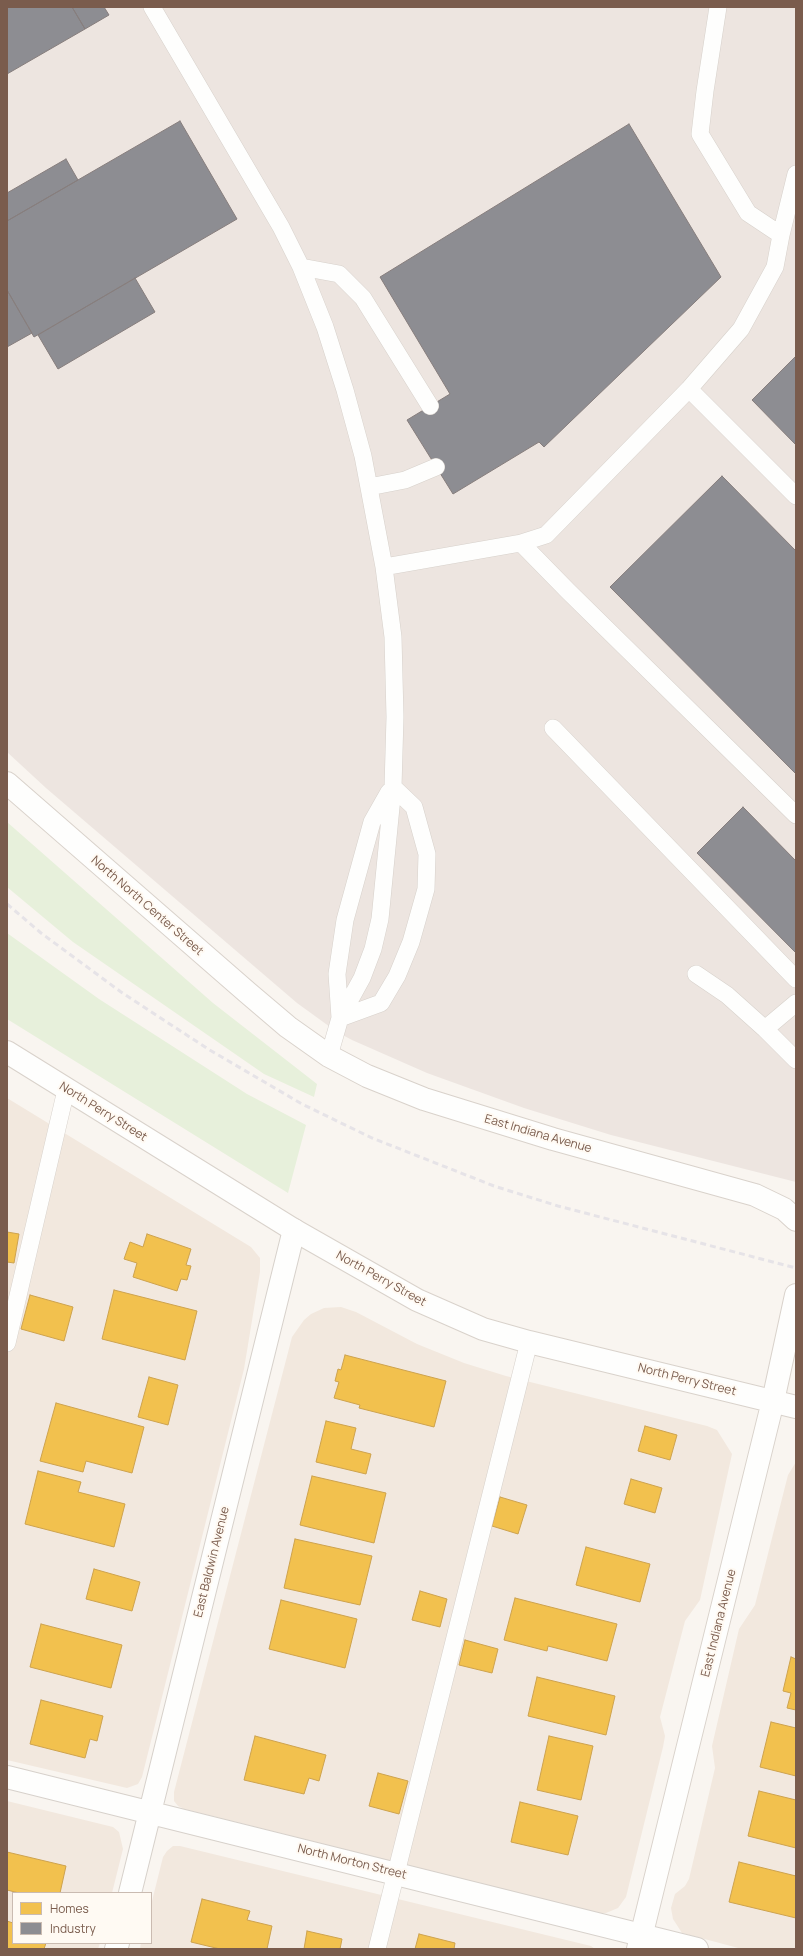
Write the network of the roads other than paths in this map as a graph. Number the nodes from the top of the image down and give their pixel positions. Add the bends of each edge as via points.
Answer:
1 (152, 7) edge
2 (718, 7) edge
3 (796, 174) edge
4 (780, 235) junction
5 (301, 267) junction
6 (689, 389) junction
7 (430, 406) dead end
8 (436, 467) dead end
9 (369, 487) junction
10 (796, 496) edge
11 (521, 543) junction
12 (384, 567) junction
13 (553, 728) dead end
14 (7, 783) edge
15 (392, 787) junction
16 (796, 815) edge
17 (696, 974) dead end
18 (796, 979) edge
19 (796, 1003) edge
20 (340, 1018) junction
21 (288, 1027) joint
22 (764, 1029) junction
23 (7, 1052) edge
24 (328, 1056) junction
25 (796, 1060) edge
26 (66, 1090) junction
27 (796, 1220) edge
28 (294, 1230) junction
29 (796, 1295) edge
30 (529, 1342) junction
31 (7, 1343) edge
32 (773, 1402) junction
33 (796, 1407) edge
34 (7, 1777) edge
35 (150, 1812) junction
36 (396, 1873) junction
37 (130, 1892) edge
38 (640, 1942) edge
39 (377, 1949) edge
40 (697, 1949) edge

1 - 5 lane
2 - 4 lane via 704,91 700,134 748,213
3 - 4 lane
4 - 6 lane via 775,267 741,329
5 - 7 lane via 339,274 364,298
5 - 9 lane via 346,390
6 - 10 lane
6 - 11 lane via 546,535
8 - 9 lane via 405,480
9 - 12 lane
11 - 12 lane
11 - 16 lane
12 - 15 lane via 393,637 395,691
13 - 18 lane
14 - 21 street, North North Center Street
15 - 20 lane via 378,931 362,978
15 - 20 lane via 372,822 345,920 337,974
15 - 20 lane via 414,807 427,854 426,889 411,942 381,1003
17 - 22 lane via 727,996
19 - 22 lane
20 - 24 lane
21 - 24 street, East Indiana Avenue
22 - 25 lane
23 - 26 street, North Perry Street
24 - 27 street, East Indiana Avenue via 367,1076 438,1103 755,1195 779,1206
26 - 28 street, North Perry Street
26 - 31 lane
28 - 30 street, North Perry Street via 417,1300 483,1329
28 - 35 street, East Baldwin Avenue
29 - 32 street, East Indiana Avenue
30 - 32 street, North Perry Street
30 - 36 lane
32 - 33 street, North Perry Street
32 - 38 street, East Indiana Avenue
34 - 35 street, North Morton Street
35 - 36 street, North Morton Street
35 - 37 street, East Baldwin Avenue
36 - 38 street, North Morton Street
36 - 39 lane
38 - 40 street, North Morton Street

